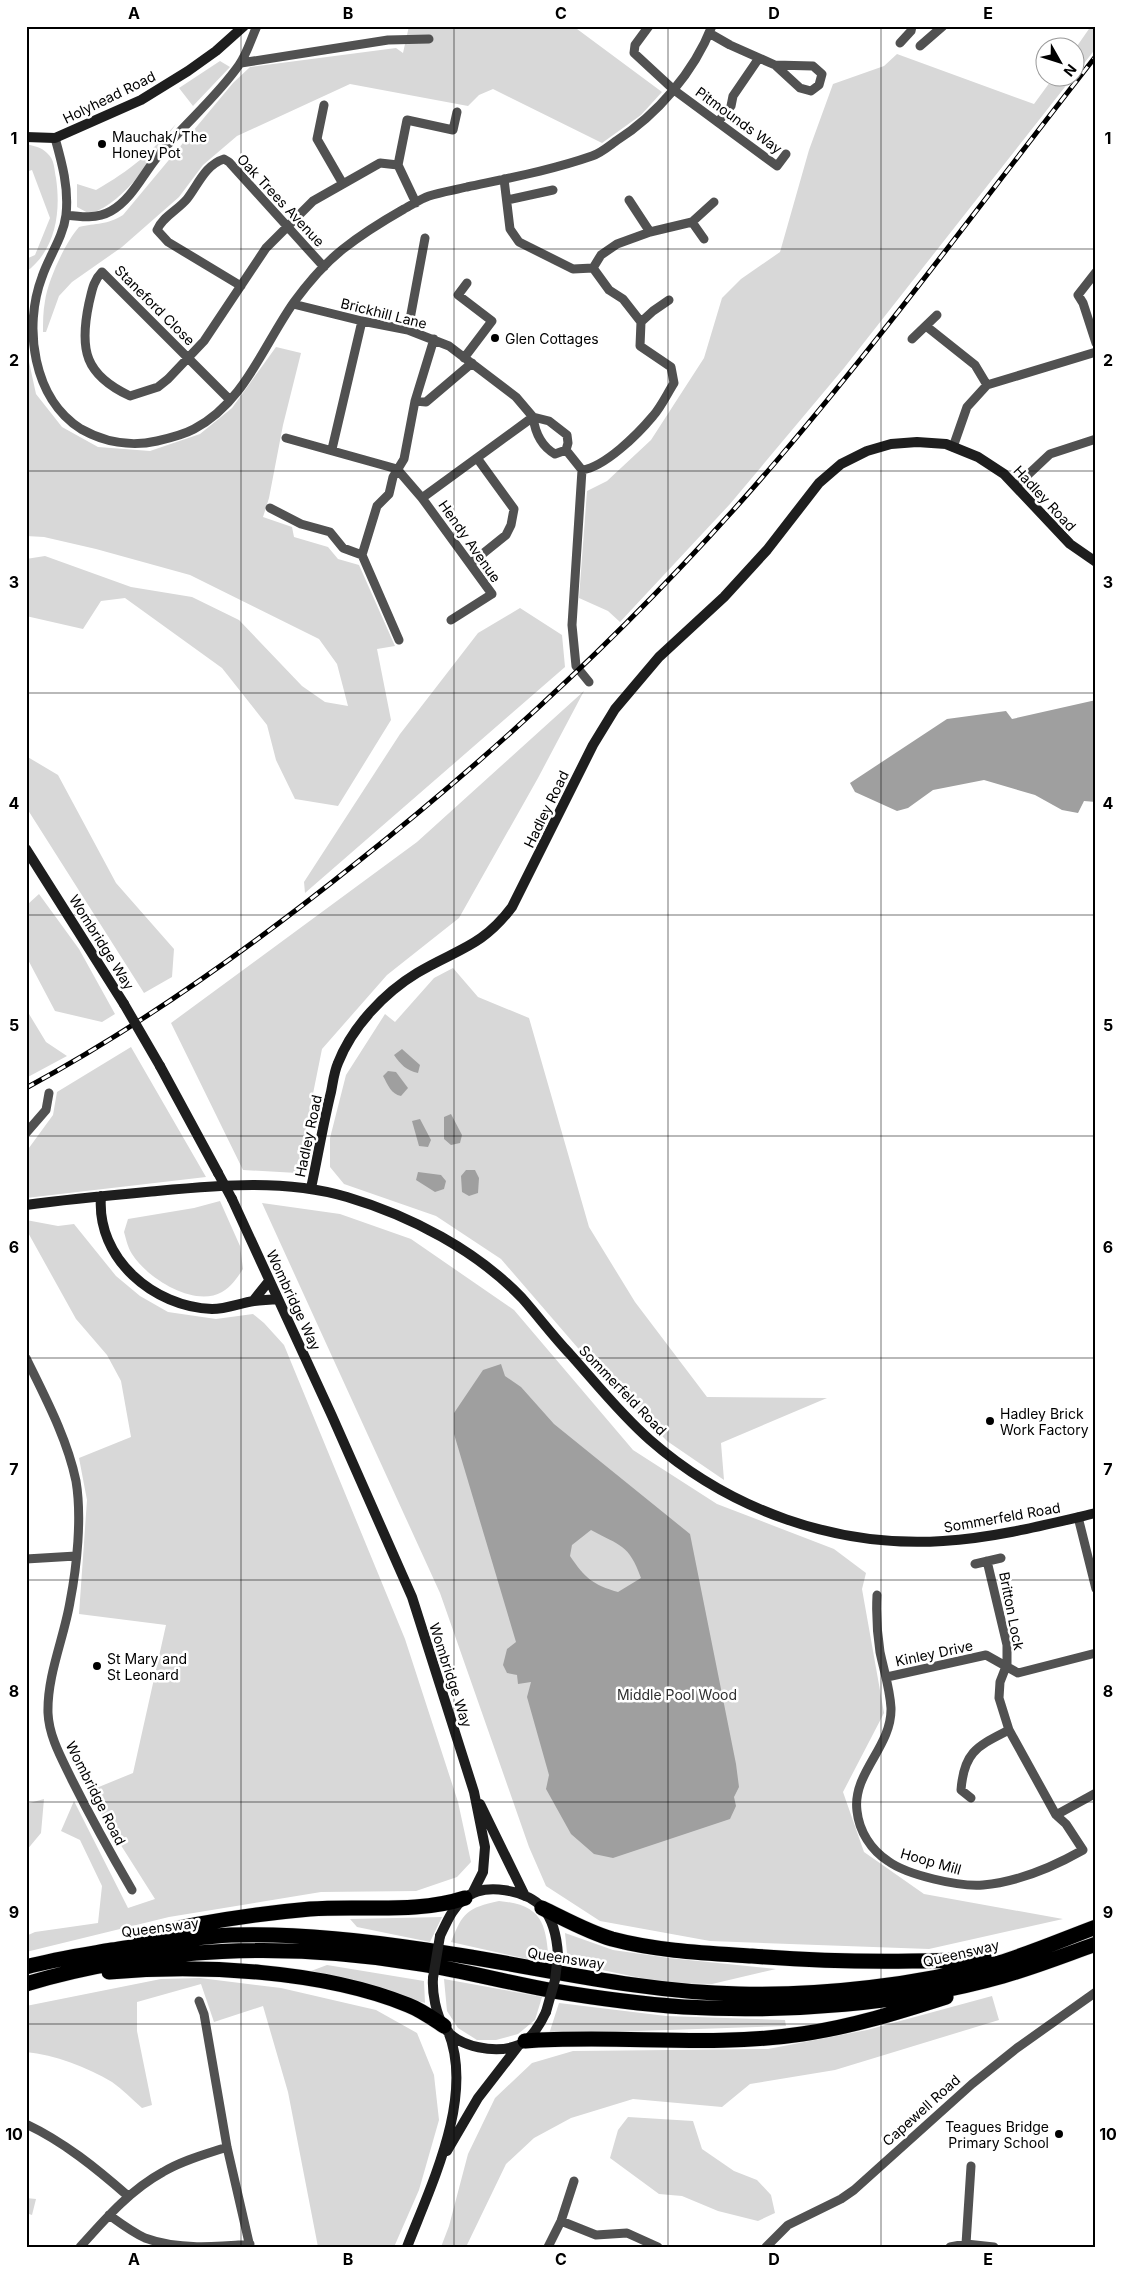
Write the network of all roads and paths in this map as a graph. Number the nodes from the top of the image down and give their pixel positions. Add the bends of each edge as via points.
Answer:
1 (244, 26) edge
2 (257, 26) edge
3 (649, 26) edge
4 (912, 26) edge
5 (943, 26) edge
6 (710, 30) edge
7 (429, 39) dead end
8 (900, 43) dead end
9 (920, 46) dead end
10 (759, 58) junction
11 (241, 63) junction
12 (775, 65) junction
13 (674, 90) junction
14 (324, 105) dead end
15 (457, 112) dead end
16 (718, 122) junction
17 (26, 137) edge
18 (55, 138) junction
19 (786, 154) dead end
20 (398, 164) junction
21 (504, 179) junction
22 (343, 184) junction
23 (553, 190) dead end
24 (507, 200) junction
25 (629, 200) dead end
26 (416, 202) junction
27 (714, 202) dead end
28 (66, 216) junction
29 (692, 222) junction
30 (287, 226) junction
31 (650, 232) junction
32 (425, 238) dead end
33 (704, 239) dead end
34 (324, 267) junction
35 (593, 268) junction
36 (1096, 272) edge
37 (467, 283) dead end
38 (241, 286) junction
39 (669, 300) dead end
40 (293, 304) junction
41 (30, 308) edge
42 (937, 315) dead end
43 (362, 321) junction
44 (641, 322) junction
45 (926, 326) junction
46 (408, 330) junction
47 (434, 339) junction
48 (912, 339) dead end
49 (1096, 343) edge
50 (1096, 352) edge
51 (188, 358) junction
52 (464, 358) junction
53 (472, 363) junction
54 (987, 385) junction
55 (230, 400) junction
56 (416, 401) junction
57 (533, 417) junction
58 (286, 438) dead end
59 (1096, 439) edge
60 (953, 447) junction
61 (332, 449) junction
62 (566, 450) junction
63 (477, 458) junction
64 (397, 469) junction
65 (582, 470) junction
66 (1016, 486) junction
67 (422, 498) junction
68 (270, 508) dead end
69 (362, 555) junction
70 (1096, 562) edge
71 (470, 564) junction
72 (451, 620) dead end
73 (399, 640) dead end
74 (589, 682) dead end
75 (26, 849) edge
76 (48, 1093) dead end
77 (26, 1133) edge
78 (311, 1188) junction
79 (101, 1196) junction
80 (26, 1205) edge
81 (269, 1281) junction
82 (277, 1299) junction
83 (253, 1301) junction
84 (26, 1358) edge
85 (1096, 1513) edge
86 (1078, 1517) junction
87 (76, 1556) junction
88 (1001, 1558) dead end
89 (26, 1559) edge
90 (987, 1561) junction
91 (975, 1564) dead end
92 (1096, 1589) edge
93 (877, 1596) dead end
94 (1096, 1653) edge
95 (1006, 1667) junction
96 (887, 1677) junction
97 (1009, 1730) junction
98 (474, 1792) junction
99 (1096, 1793) edge
100 (971, 1798) dead end
101 (1056, 1816) junction
102 (132, 1890) dead end
103 (468, 1896) junction
104 (525, 1896) junction
105 (542, 1908) junction
106 (1096, 1926) edge
107 (1096, 1944) edge
108 (1044, 1946) junction
109 (63, 1957) junction
110 (26, 1967) edge
111 (1001, 1976) junction
112 (45, 1978) junction
113 (26, 1984) edge
114 (1096, 1992) edge
115 (199, 2001) dead end
116 (446, 2028) junction
117 (522, 2043) junction
118 (26, 2124) edge
119 (227, 2147) junction
120 (440, 2163) junction
121 (971, 2166) dead end
122 (574, 2181) dead end
123 (128, 2196) junction
124 (109, 2215) junction
125 (561, 2222) junction
126 (966, 2244) junction
127 (250, 2245) edge
128 (80, 2247) edge
129 (407, 2247) edge
130 (548, 2247) edge
131 (658, 2247) edge
132 (766, 2247) edge
133 (950, 2247) edge
134 (994, 2247) edge

1 - 18 street, Holyhead Road via 188,71 141,100
2 - 11 street
3 - 13 street, Pitmounds Way via 635,45 634,53
4 - 8 street
5 - 9 street
6 - 10 street via 730,46
6 - 13 street
7 - 11 street via 388,40
10 - 12 street
10 - 16 street
11 - 28 street via 111,212 84,218
12 - 12 street via 800,88 811,92 819,86 822,74 812,66
13 - 16 street, Pitmounds Way
13 - 21 street via 648,117 595,155
14 - 22 street via 317,139
15 - 20 street via 453,130 407,120
16 - 19 street, Pitmounds Way via 777,166
17 - 18 street, Holyhead Road
18 - 28 street via 67,191
20 - 22 street via 380,163
20 - 26 street
21 - 24 street
21 - 26 street via 428,196
22 - 30 street via 313,201
23 - 24 street
24 - 35 street via 510,229 519,242 573,269
25 - 31 street
26 - 34 street via 378,224
27 - 29 street
28 - 41 street via 57,246
29 - 31 street
29 - 33 street
30 - 34 street, Oak Trees Avenue
30 - 38 street via 266,248
30 - 38 street, Oak Trees Avenue via 224,159 217,161 198,180 187,199 160,224 157,230 168,242
31 - 35 street via 617,244 601,256
32 - 46 street
34 - 40 street
35 - 44 street via 609,290 623,299
36 - 49 street via 1078,295
37 - 52 street via 458,295 492,321
38 - 51 street via 204,341
39 - 44 street
40 - 43 street, Brickhill Lane
40 - 55 street via 254,370
41 - 55 street via 34,354 44,384 56,405 80,428 100,438 121,443 146,443 175,437 196,428
42 - 45 street
43 - 46 street, Brickhill Lane
43 - 61 street
44 - 65 street via 640,346 670,367 674,383 654,416 618,450 590,469
45 - 48 street
45 - 54 street via 975,366
46 - 47 street, Brickhill Lane
47 - 52 street, Brickhill Lane
47 - 56 street
50 - 54 street
51 - 51 street, Staneford Close via 158,387 130,396 110,386 96,374 88,355 84,327 95,279 102,272
51 - 55 street, Staneford Close
52 - 53 street, Brickhill Lane
53 - 56 street via 426,402
53 - 57 street, Brickhill Lane via 516,398
54 - 60 street via 967,406
56 - 64 street via 404,460
57 - 62 street, Brickhill Lane via 549,421 567,436
57 - 62 street, Brickhill Lane via 535,431 548,450 555,454
57 - 63 street
58 - 61 street
59 - 66 street via 1050,454
60 - 66 street, Hadley Road via 978,457
60 - 78 street, Hadley Road via 918,442 891,444 841,464 819,483 767,550 724,597 638,680 593,745 512,907 498,926 468,947 402,982 364,1019 350,1040 338,1063
61 - 64 street
62 - 65 street, Brickhill Lane
63 - 67 street
63 - 71 street via 514,509 506,535
64 - 67 street, Hendy Avenue
64 - 69 street via 389,494 377,506
65 - 74 street via 572,625 576,666
66 - 70 street, Hadley Road via 1070,544
67 - 71 street, Hendy Avenue
68 - 69 street via 301,524 330,532 343,548
69 - 73 street
71 - 72 street, Hendy Avenue via 492,594
75 - 81 street, Wombridge Way, bridge via 160,1066 232,1200
76 - 77 street via 46,1110
78 - 79 street, Hadley Road via 206,1186
78 - 86 street, Sommerfeld Road via 349,1198 414,1223 466,1251 521,1297 647,1438 720,1491 778,1518 858,1538 941,1542
79 - 80 street, Hadley Road
79 - 83 street via 101,1219 107,1237 125,1268 143,1286 173,1302 201,1308 233,1307
81 - 82 street, Wombridge Way
81 - 83 street
82 - 83 street
82 - 98 street, Wombridge Way via 412,1596
84 - 87 street, Wombridge Road via 52,1411 76,1480
85 - 86 street, Sommerfeld Road
86 - 92 street
87 - 89 street
87 - 102 street, Wombridge Road via 71,1600 53,1670 48,1714 62,1759 89,1815
88 - 90 street
90 - 91 street
90 - 95 street, Britton Lock via 1007,1645
93 - 96 street, Kinley Drive via 876,1624
94 - 95 street, Kinley Drive via 1018,1673
95 - 96 street, Kinley Drive via 986,1656
95 - 97 street, Hoop Mill via 999,1690
96 - 101 street, Hoop Mill via 891,1709 889,1729 863,1779 856,1810 862,1832 872,1848 888,1862 963,1885 1008,1880 1083,1850 1066,1824
97 - 100 street via 976,1748 962,1771 961,1790
97 - 101 street, Hoop Mill
98 - 103 street, Wombridge Way via 485,1846 483,1872
98 - 104 street, Wombridge Way
99 - 101 street
103 - 104 street via 490,1890 505,1890
103 - 109 highway via 433,1907 311,1909 237,1918 180,1927
103 - 116 street, bridge via 451,1912 440,1936 433,1978 436,2006
104 - 105 street
105 - 108 highway via 579,1926 643,1946 795,1960 965,1960
105 - 117 street, bridge via 554,1927 558,1955 555,1980 546,2012
106 - 108 highway, Queensway
107 - 111 highway
108 - 109 highway, Queensway via 1000,1962 928,1978 809,1994 676,1990 539,1971 427,1950 320,1937 230,1935
109 - 110 highway, Queensway
111 - 112 highway via 897,1997 808,2007 737,2009 681,2007 555,1991 420,1964 335,1953 249,1950 167,1956 114,1963
111 - 117 highway via 888,2015 802,2034 733,2040 573,2038
112 - 113 highway
112 - 116 highway via 160,1970 213,1970 282,1976 340,1985 382,1996 409,2005
114 - 132 street, Capewell Road via 972,2084 854,2190 788,2225
115 - 119 street
116 - 117 street via 481,2049 502,2049
116 - 120 street via 454,2046 456,2089
117 - 120 street via 478,2098
118 - 123 street via 47,2133 83,2158
119 - 123 street via 161,2172
119 - 127 street
120 - 129 street
121 - 126 street
122 - 125 street
123 - 124 street
124 - 127 street via 134,2232 160,2242 222,2247
124 - 128 street
125 - 130 street
125 - 131 street via 596,2236 627,2233
126 - 133 street
126 - 134 street

